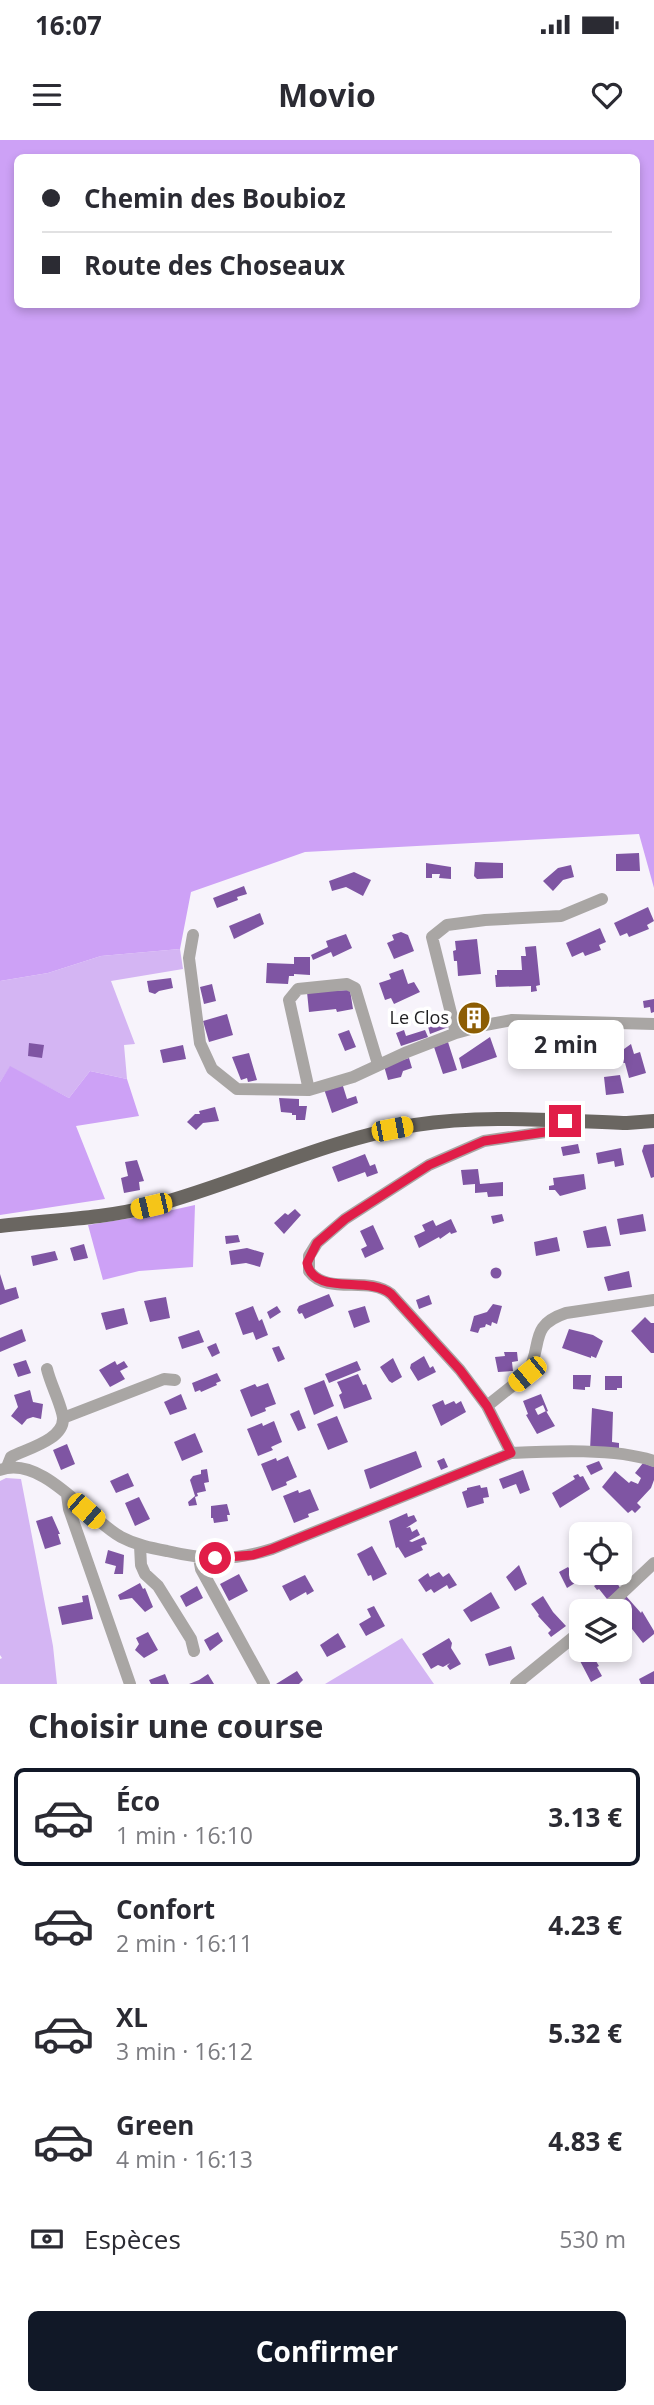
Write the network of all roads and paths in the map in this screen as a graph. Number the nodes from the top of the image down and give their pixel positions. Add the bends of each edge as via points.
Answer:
1 (602, 899) dead end
2 (193, 935) dead end
3 (654, 1024) edge
4 (456, 1033) junction
5 (378, 1065) junction
6 (309, 1090) junction
7 (565, 1121) junction
8 (654, 1121) edge
9 (0, 1226) edge
10 (654, 1300) edge
11 (47, 1369) dead end
12 (175, 1380) dead end
13 (487, 1406) junction
14 (62, 1418) junction
15 (511, 1453) junction
16 (654, 1461) edge
17 (4, 1469) edge
18 (67, 1495) junction
19 (140, 1546) junction
20 (199, 1558) junction
21 (654, 1563) edge
22 (616, 1599) edge
23 (569, 1641) edge
24 (194, 1651) dead end
25 (130, 1684) edge
26 (264, 1684) edge
27 (516, 1684) edge

1 - 4 street via 561,916 447,925 432,937
2 - 6 street via 189,958 200,1044 212,1069 237,1089
3 - 4 street via 512,1020
4 - 5 street
5 - 6 street
5 - 6 street via 355,988 347,984 298,989 289,1000
7 - 8 main road
7 - 9 main road via 458,1119 404,1127 151,1206
7 - 13 street via 559,1130 484,1141 429,1165 345,1219 317,1243 307,1263 324,1282 373,1285 391,1294
10 - 13 street via 554,1317 543,1324 527,1374
11 - 14 street
12 - 14 street via 164,1379
13 - 15 street
14 - 17 street via 52,1437 11,1457
15 - 16 street via 629,1455
15 - 20 street via 272,1549 232,1558
17 - 18 street via 27,1470
18 - 19 street via 105,1527
18 - 25 street
19 - 20 street
19 - 24 street via 145,1574 158,1586
20 - 26 street
21 - 22 street
23 - 27 street

